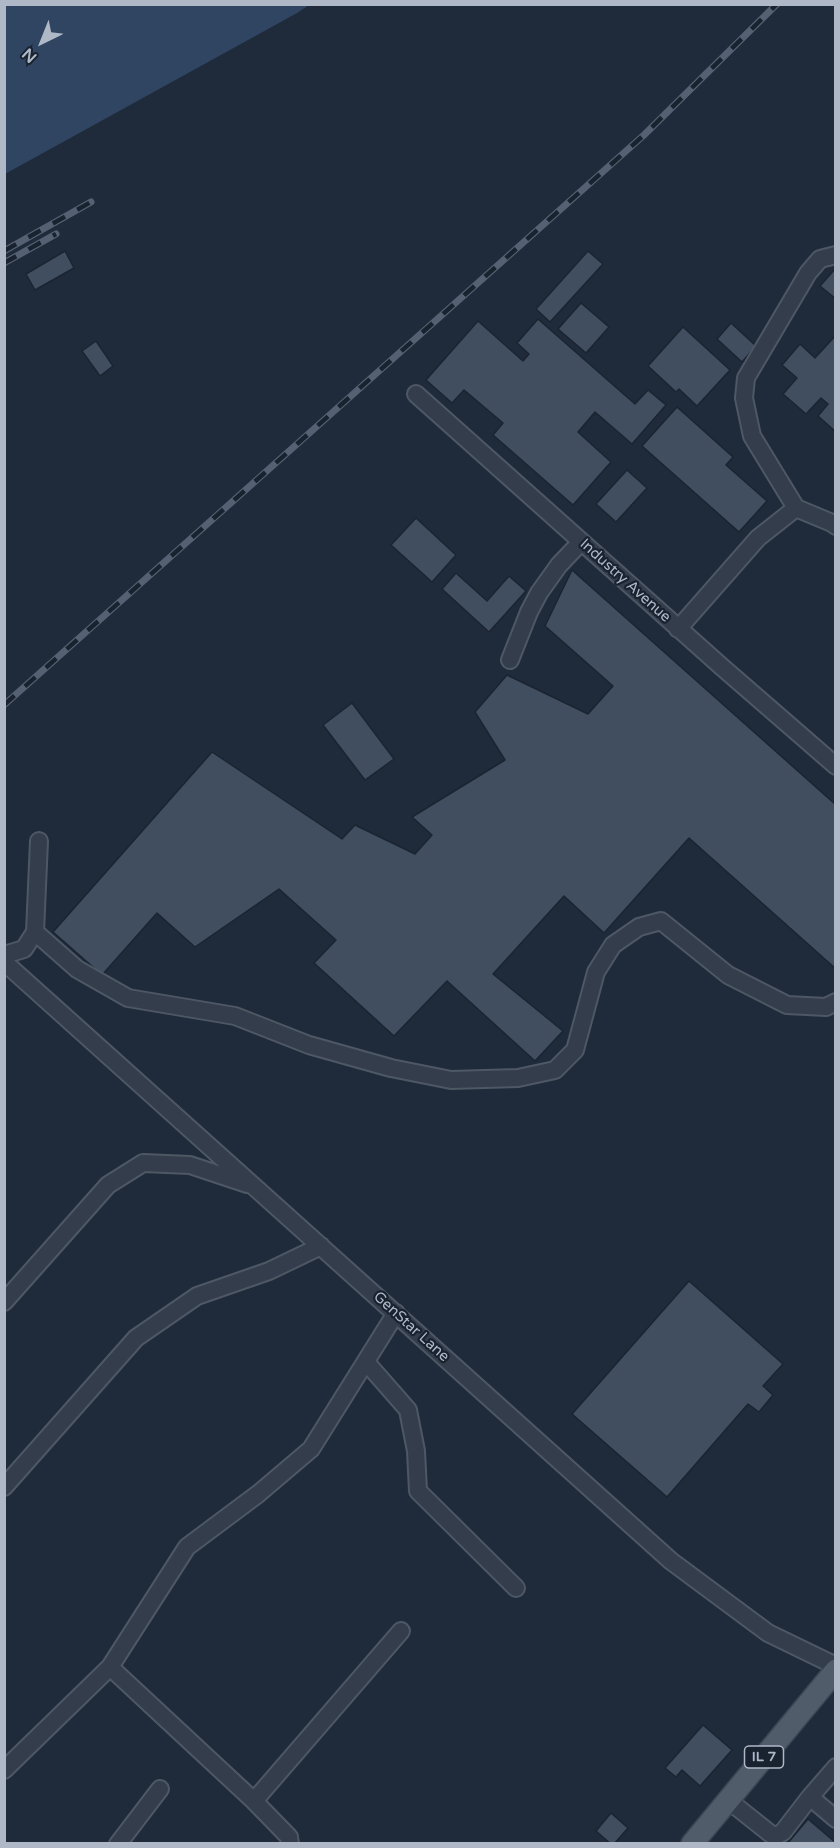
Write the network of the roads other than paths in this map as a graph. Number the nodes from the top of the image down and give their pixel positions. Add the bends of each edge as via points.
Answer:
1 (836, 255) edge
2 (416, 394) dead end
3 (796, 508) junction
4 (836, 526) edge
5 (581, 542) junction
6 (678, 629) junction
7 (510, 660) dead end
8 (836, 766) edge
9 (39, 841) dead end
10 (35, 932) junction
11 (4, 955) edge
12 (4, 962) edge
13 (836, 1002) edge
14 (254, 1186) junction
15 (321, 1246) junction
16 (4, 1302) edge
17 (396, 1313) junction
18 (366, 1362) junction
19 (4, 1487) edge
20 (516, 1588) dead end
21 (401, 1631) dead end
22 (836, 1666) edge
23 (110, 1667) junction
24 (836, 1670) edge
25 (836, 1767) edge
26 (4, 1770) edge
27 (160, 1789) dead end
28 (810, 1797) junction
29 (728, 1800) junction
30 (254, 1801) junction
31 (836, 1819) edge
32 (118, 1844) edge
33 (290, 1844) edge
34 (692, 1844) edge

1 - 3 street via 820,259 808,273 746,378 744,398 752,436
2 - 5 street, Industry Avenue
3 - 4 street
3 - 6 street via 758,538
5 - 6 street, Industry Avenue
5 - 7 street via 539,593
6 - 8 street, Industry Avenue
9 - 10 street
10 - 11 street via 24,950
10 - 13 street via 77,969 128,998 235,1016 309,1045 451,1080 518,1078 555,1071 575,1050 596,972 613,945 639,927 661,921 728,975 787,1005 826,1007
12 - 14 street, GenStar Lane
14 - 15 street, GenStar Lane
14 - 16 street via 190,1166 143,1163 108,1185
15 - 17 street, GenStar Lane
15 - 19 street via 269,1271 197,1296 136,1338
17 - 18 street
17 - 22 street, GenStar Lane via 671,1560 768,1633
18 - 20 street via 408,1410 418,1491
18 - 23 street via 311,1449 187,1547
21 - 30 street
23 - 26 street
23 - 30 street
24 - 29 main road, IL 7
25 - 28 street
27 - 32 street
28 - 29 street via 777,1835
28 - 31 street
29 - 34 main road, IL 7
30 - 33 street

